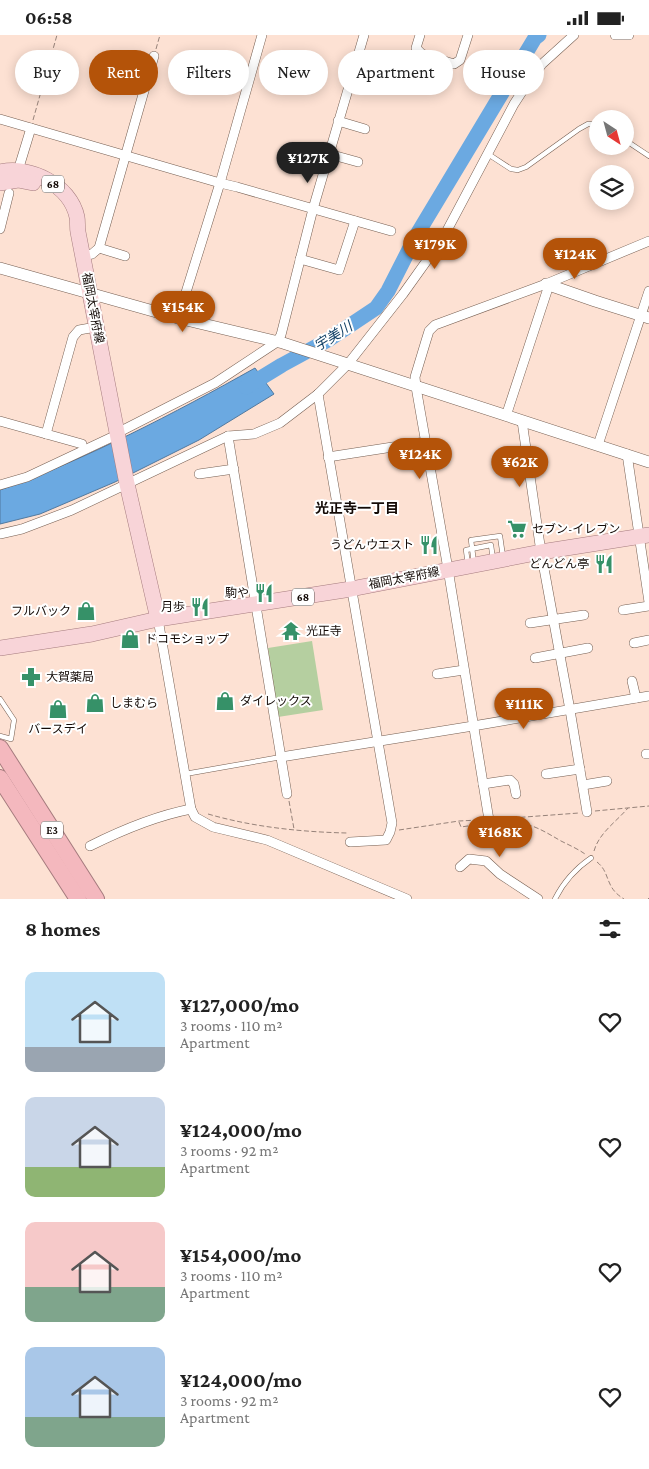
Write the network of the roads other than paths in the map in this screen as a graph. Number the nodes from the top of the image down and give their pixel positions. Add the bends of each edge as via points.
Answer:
1 (262, 35) edge
2 (364, 35) edge
3 (420, 35) edge
4 (468, 35) edge
5 (574, 35) edge
6 (615, 35) edge
7 (629, 35) edge
8 (143, 95) edge
9 (0, 119) edge
10 (338, 121) junction
11 (589, 124) edge
12 (31, 128) junction
13 (365, 129) dead end
14 (634, 146) edge
15 (329, 154) junction
16 (488, 154) junction
17 (125, 155) junction
18 (649, 157) edge
19 (358, 162) dead end
20 (20, 164) dead end
21 (0, 171) edge
22 (220, 183) junction
23 (5, 188) edge
24 (313, 209) junction
25 (355, 221) junction
26 (0, 229) edge
27 (391, 231) dead end
28 (78, 232) junction
29 (649, 241) edge
30 (99, 249) junction
31 (82, 256) junction
32 (125, 256) dead end
33 (300, 259) junction
34 (0, 267) edge
35 (547, 284) junction
36 (649, 291) edge
37 (89, 292) junction
38 (645, 316) edge
39 (178, 318) junction
40 (96, 327) junction
41 (280, 343) junction
42 (343, 363) junction
43 (416, 387) junction
44 (318, 394) junction
45 (506, 416) junction
46 (0, 421) edge
47 (522, 421) junction
48 (46, 434) junction
49 (117, 434) junction
50 (228, 436) junction
51 (425, 441) junction
52 (82, 444) dead end
53 (598, 445) junction
54 (626, 454) junction
55 (328, 457) junction
56 (649, 462) edge
57 (234, 469) junction
58 (199, 474) dead end
59 (127, 484) junction
60 (0, 485) edge
61 (0, 534) edge
62 (644, 536) edge
63 (472, 549) junction
64 (541, 552) junction
65 (498, 560) junction
66 (471, 565) junction
67 (448, 569) junction
68 (351, 589) junction
69 (255, 604) junction
70 (649, 604) edge
71 (623, 610) dead end
72 (584, 615) dead end
73 (158, 619) junction
74 (553, 619) junction
75 (530, 623) dead end
76 (649, 641) edge
77 (634, 643) dead end
78 (0, 648) edge
79 (588, 648) dead end
80 (560, 653) junction
81 (535, 658) dead end
82 (464, 670) junction
83 (438, 674) dead end
84 (632, 681) dead end
85 (649, 696) edge
86 (0, 699) edge
87 (636, 699) junction
88 (570, 710) junction
89 (473, 726) junction
90 (0, 736) edge
91 (377, 741) junction
92 (4, 755) edge
93 (281, 757) junction
94 (580, 769) junction
95 (185, 774) junction
96 (546, 774) dead end
97 (0, 778) edge
98 (607, 781) dead end
99 (483, 784) junction
100 (583, 785) junction
101 (287, 793) road end
102 (516, 794) dead end
103 (191, 809) junction
104 (587, 812) road end
105 (489, 822) road end
106 (351, 837) road end
107 (90, 846) dead end
108 (594, 860) road end
109 (460, 867) dead end
110 (78, 899) edge
111 (96, 899) edge
112 (407, 899) edge
113 (538, 899) edge
114 (555, 899) edge

1 - 22 street
2 - 10 street
3 - 4 street via 416,48 422,54 454,64 460,60
5 - 16 street via 542,64 527,83
6 - 7 street
8 - 17 street
9 - 12 street
10 - 13 street
10 - 15 street
11 - 16 lane via 518,170
12 - 17 street
12 - 20 street
14 - 18 lane
15 - 19 street
15 - 24 street
16 - 42 street via 443,238 403,293
17 - 22 street
17 - 30 street
21 - 28 main road, 福岡太宰府線 / 68 via 30,172 60,189 77,216
22 - 24 street
22 - 39 street
23 - 26 street
23 - 28 main road, 福岡太宰府線 / 68 via 18,180 41,185 64,205
24 - 25 street
24 - 33 street
25 - 27 street
25 - 33 street via 339,270
28 - 31 main road, 福岡太宰府線 / 68
29 - 35 street
30 - 31 street
30 - 32 street
31 - 37 main road, 福岡太宰府線 / 68
33 - 41 street
34 - 37 street
35 - 38 street
35 - 43 street via 435,325 427,337 415,377
35 - 45 street
36 - 38 street
37 - 39 street
37 - 40 main road, 福岡太宰府線 / 68
38 - 53 street
39 - 41 street
40 - 48 street via 79,330 73,337
40 - 49 main road, 福岡太宰府線 / 68
41 - 42 street
41 - 49 street via 215,383
42 - 43 street
42 - 44 street
43 - 45 street
43 - 51 street
44 - 50 street via 280,423 263,431
44 - 55 street
45 - 47 street
46 - 48 street
47 - 53 street
47 - 64 street
48 - 52 street
49 - 59 main road, 福岡太宰府線 / 68
49 - 60 street via 27,477
50 - 57 street
50 - 59 street
51 - 55 street
51 - 67 street
53 - 54 street
54 - 56 street
54 - 62 street
55 - 68 street
57 - 58 street
57 - 69 street
59 - 61 street via 72,510
59 - 73 main road, 福岡太宰府線 / 68
62 - 64 main road, 福岡太宰府線 / 68
62 - 70 street
63 - 65 lane via 491,545
63 - 65 lane via 471,540 500,536
63 - 66 lane
64 - 65 main road, 福岡太宰府線 / 68
64 - 74 street
65 - 66 main road, 福岡太宰府線 / 68
66 - 67 main road, 福岡太宰府線 / 68
67 - 68 main road, 福岡太宰府線 / 68
67 - 82 street
68 - 69 main road, 福岡太宰府線 / 68
68 - 91 street
69 - 73 main road, 福岡太宰府線 / 68
69 - 93 street
70 - 71 street
72 - 74 street
73 - 78 main road, 福岡太宰府線 / 68 via 92,634
73 - 95 street
74 - 75 street
74 - 80 street
76 - 77 street
79 - 80 street
80 - 81 street
80 - 88 street
82 - 83 street
82 - 89 street
84 - 87 street
85 - 87 street
86 - 90 lane via 14,721 11,739
87 - 88 street
88 - 89 street
88 - 94 street
89 - 91 street
89 - 99 street
91 - 93 street
91 - 106 street via 392,823 390,831 386,840
92 - 111 highway, E3
93 - 95 lane
93 - 101 street
94 - 96 street
94 - 100 street
95 - 103 street
97 - 110 highway, E3
98 - 100 street
99 - 102 street via 510,780
99 - 105 street
100 - 104 street
103 - 107 street via 160,816
103 - 112 street via 195,817 213,827 267,840
108 - 114 lane via 572,872
109 - 113 street via 470,859 486,861

